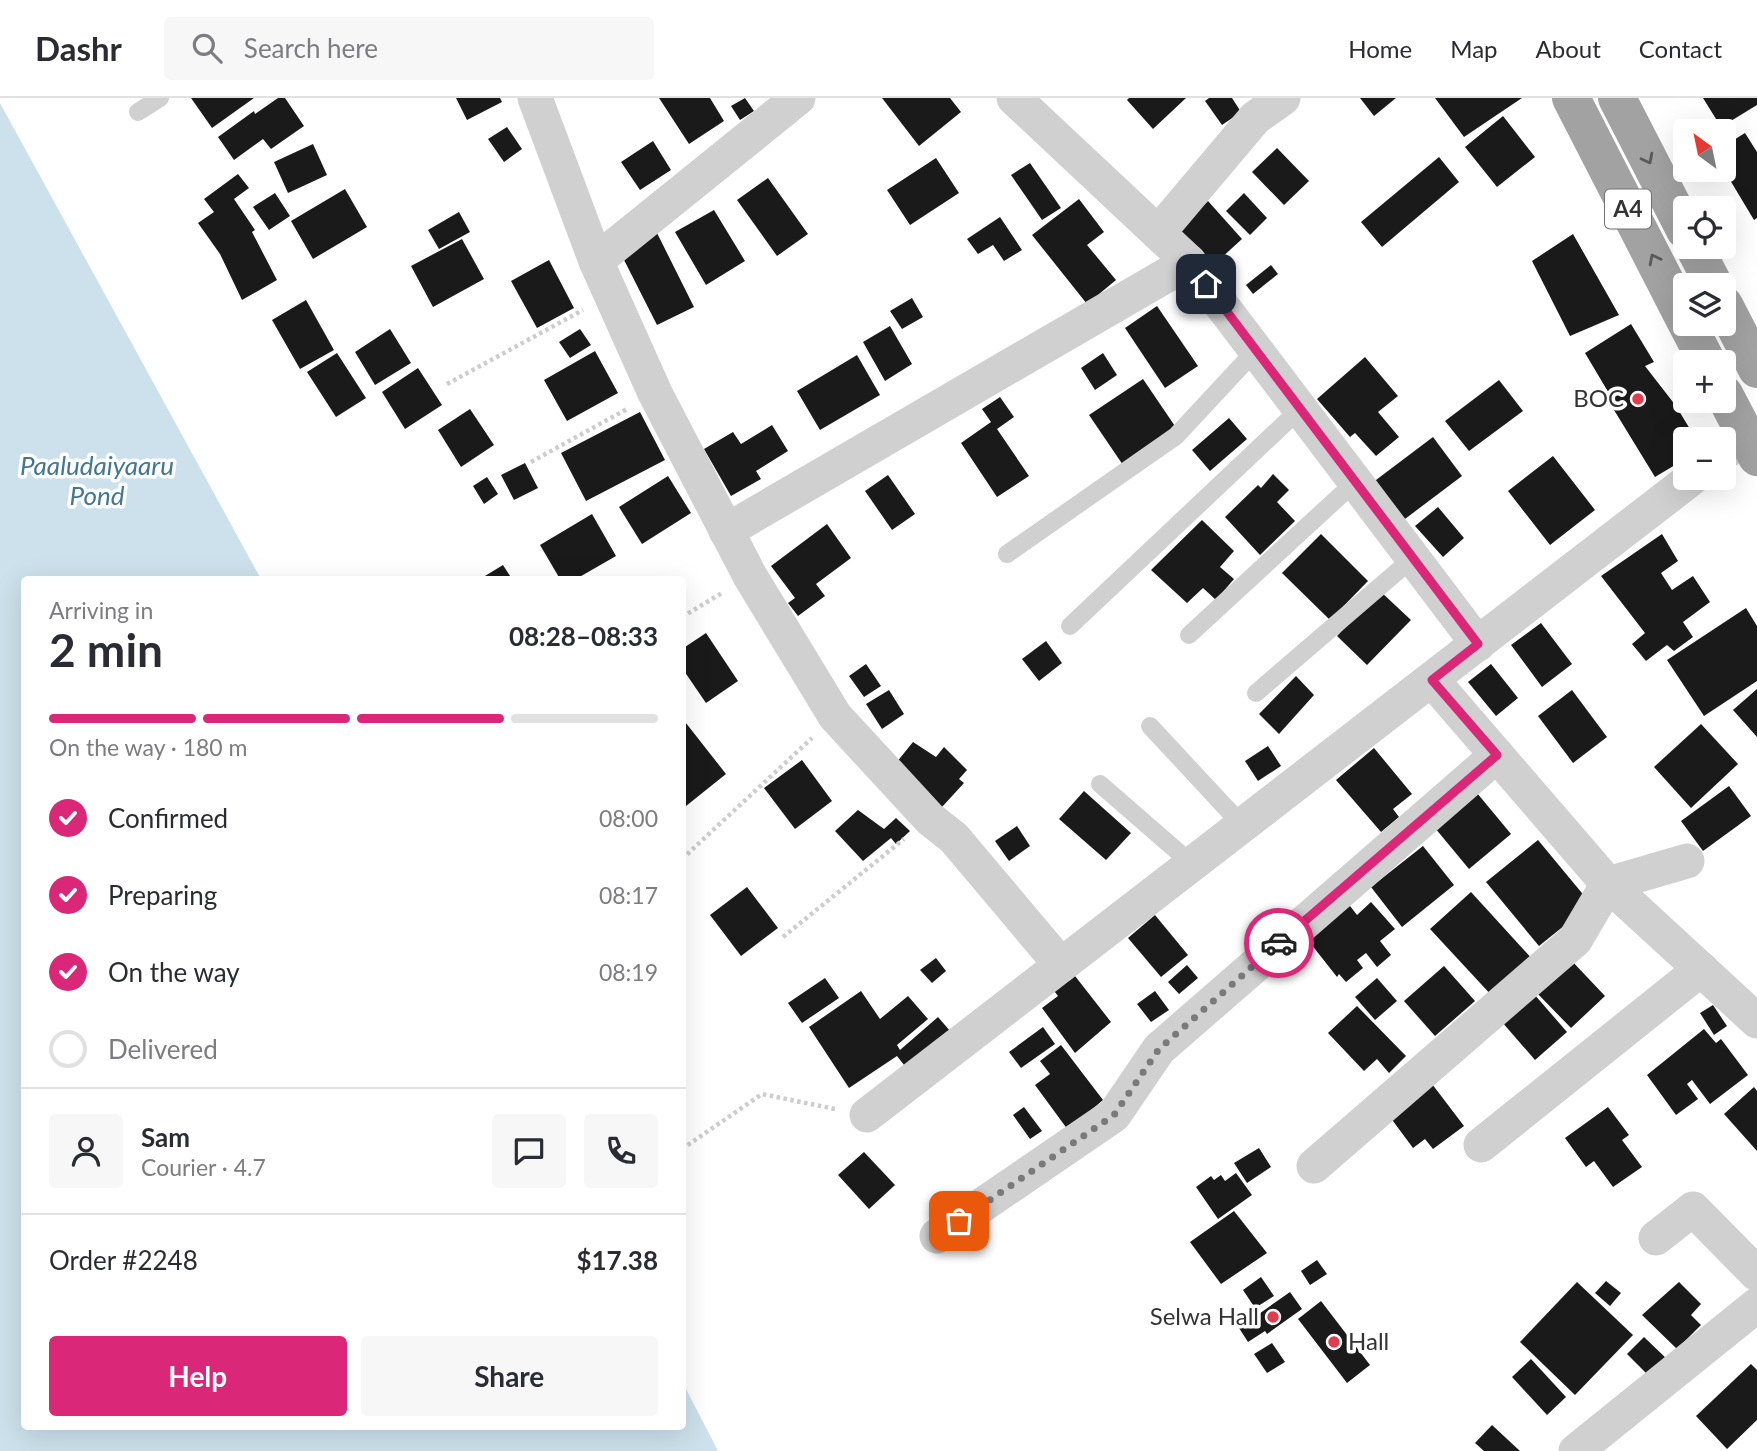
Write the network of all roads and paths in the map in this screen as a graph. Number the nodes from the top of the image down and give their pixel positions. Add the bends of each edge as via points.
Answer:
1 (160, 98) edge
2 (535, 98) edge
3 (798, 98) edge
4 (1014, 98) edge
5 (1283, 98) edge
6 (1571, 98) edge
7 (1617, 98) edge
8 (138, 112) dead end
9 (1673, 207) edge
10 (1158, 233) junction
11 (596, 261) junction
12 (1189, 262) junction
13 (611, 295) junction
14 (1673, 297) edge
15 (1736, 328) edge
16 (1256, 350) junction
17 (1757, 369) edge
18 (447, 384) dead end
19 (655, 393) junction
20 (1300, 408) junction
21 (1730, 413) edge
22 (1742, 449) edge
23 (531, 462) dead end
24 (1355, 482) junction
25 (1677, 490) edge
26 (726, 531) junction
27 (1007, 554) dead end
28 (1413, 558) junction
29 (750, 576) junction
30 (686, 615) edge
31 (1070, 626) dead end
32 (1189, 635) dead end
33 (1478, 644) junction
34 (1432, 680) junction
35 (1255, 693) dead end
36 (835, 716) junction
37 (1150, 726) dead end
38 (1497, 755) junction
39 (1100, 785) dead end
40 (930, 819) junction
41 (1243, 826) junction
42 (686, 855) edge
43 (1687, 861) dead end
44 (1192, 864) junction
45 (1608, 884) junction
46 (783, 937) dead end
47 (1061, 965) junction
48 (1701, 970) junction
49 (1757, 1021) edge
50 (867, 1115) joint
51 (1481, 1145) dead end
52 (686, 1146) edge
53 (1314, 1166) dead end
54 (937, 1236) dead end
55 (1656, 1238) dead end
56 (1757, 1274) edge
57 (1757, 1305) edge
58 (1576, 1451) edge

1 - 8 lane
2 - 11 street
3 - 11 street
4 - 10 street
5 - 10 street via 1255,118
14 -> 6 highway, A4
7 -> 9 highway, A4
10 - 12 street
11 - 13 street
12 - 16 street
12 - 26 street
13 - 18 path
13 - 19 street
15 - 17 highway
16 - 20 street
16 - 27 lane via 1176,436
19 - 23 path
19 - 26 street
20 - 24 street
20 - 31 lane
21 - 22 highway
24 - 28 street
24 - 32 lane
25 - 33 street
26 - 29 street
28 - 33 street
28 - 35 lane
29 - 30 path
29 - 36 street
33 - 34 street
34 - 38 street
34 - 41 street
36 - 40 street
36 - 42 path
37 - 41 lane
38 - 45 street
38 - 54 street via 1159,1049 1114,1115
39 - 44 lane
40 - 46 path
40 - 47 street via 954,838
41 - 44 street
43 - 45 street
44 - 47 street
45 - 48 street
45 - 53 street via 1575,940
47 - 50 street
48 - 49 street
48 - 51 street
50 - 52 path via 762,1094
55 - 56 street via 1693,1209
57 - 58 street

